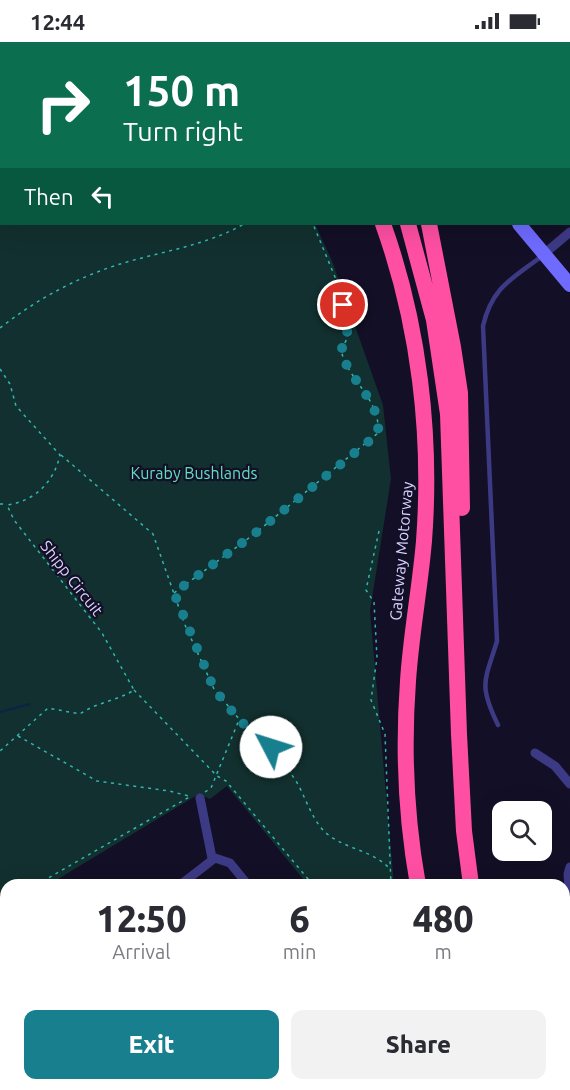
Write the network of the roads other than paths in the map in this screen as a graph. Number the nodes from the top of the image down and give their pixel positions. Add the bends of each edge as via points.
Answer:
1 (408, 225) edge
2 (429, 225) edge
3 (520, 225) edge
4 (382, 226) edge
5 (570, 232) edge
6 (544, 254) junction
7 (570, 285) edge
8 (457, 655) junction
9 (498, 725) dead end
10 (535, 753) dead end
11 (570, 784) edge
12 (200, 798) road end
13 (212, 858) junction
14 (187, 879) edge
15 (243, 879) edge
16 (417, 879) edge
17 (470, 879) edge

1 - 8 highway via 434,320 445,384
2 - 8 highway via 460,393 461,626
3 - 6 street
4 - 16 highway, Gateway Motorway via 405,301 416,359 426,462 424,540 406,711 407,795
5 - 6 street
6 - 7 street
6 - 9 lane via 500,288 488,304 483,326 497,641 484,686
8 - 17 highway via 464,831
10 - 11 street via 555,766
12 - 13 street
13 - 14 street
13 - 15 street via 231,863

